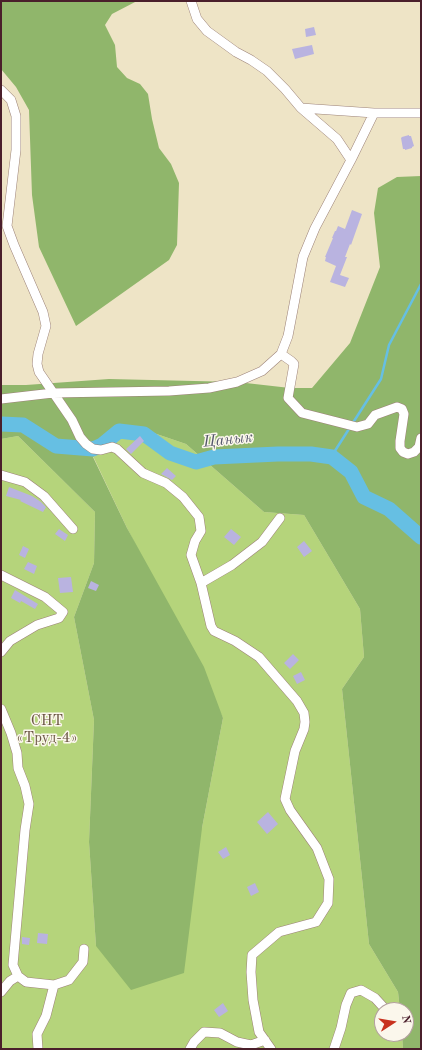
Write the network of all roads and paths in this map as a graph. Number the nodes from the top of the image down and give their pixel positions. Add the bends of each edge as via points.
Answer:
1 (191, 1) edge
2 (1, 90) edge
3 (301, 108) junction
4 (374, 113) junction
5 (421, 113) edge
6 (351, 160) junction
7 (281, 354) junction
8 (53, 393) junction
9 (1, 399) edge
10 (421, 438) edge
11 (1, 475) edge
12 (280, 518) dead end
13 (73, 529) dead end
14 (1, 575) edge
15 (201, 583) junction
16 (1, 652) edge
17 (1, 709) edge
18 (84, 949) dead end
19 (18, 976) junction
20 (54, 986) junction
21 (1, 992) edge
22 (379, 1002) edge
23 (265, 1040) junction
24 (38, 1049) edge
25 (190, 1049) edge
26 (271, 1049) edge
27 (334, 1049) edge

1 - 3 street via 197,19 207,31 267,71
2 - 8 street via 11,100 16,116 16,150 8,226 43,312 46,326 37,364 38,372
3 - 4 street
3 - 6 street via 337,139
4 - 5 street
4 - 6 street
6 - 7 street via 315,228 303,257 288,336
7 - 8 street via 262,371 237,382 209,388
7 - 10 street via 294,364 288,398 302,413 357,427 368,424 375,415 398,407 404,414 400,448 408,454 414,452 419,447
8 - 9 street
8 - 15 street via 86,444 94,449 117,449 143,473 166,483 183,497 199,517 201,531 191,555
11 - 13 street via 25,482 44,496
12 - 15 street via 262,542 232,565
14 - 16 street via 45,597 63,612 59,618 10,640
15 - 23 street via 214,631 259,657 297,701 304,713 304,729 295,751 285,799 317,848 329,879 328,903 316,922 280,932 252,955 253,1000 259,1032
17 - 19 street via 17,753 18,768 29,804 24,830 13,965
18 - 20 street via 83,962 69,980
19 - 20 street via 26,982
19 - 21 street via 10,980
20 - 24 street via 46,1016 37,1034
22 - 27 street via 361,990 351,993
23 - 25 street via 251,1045 237,1042 220,1033 204,1032
23 - 26 street

